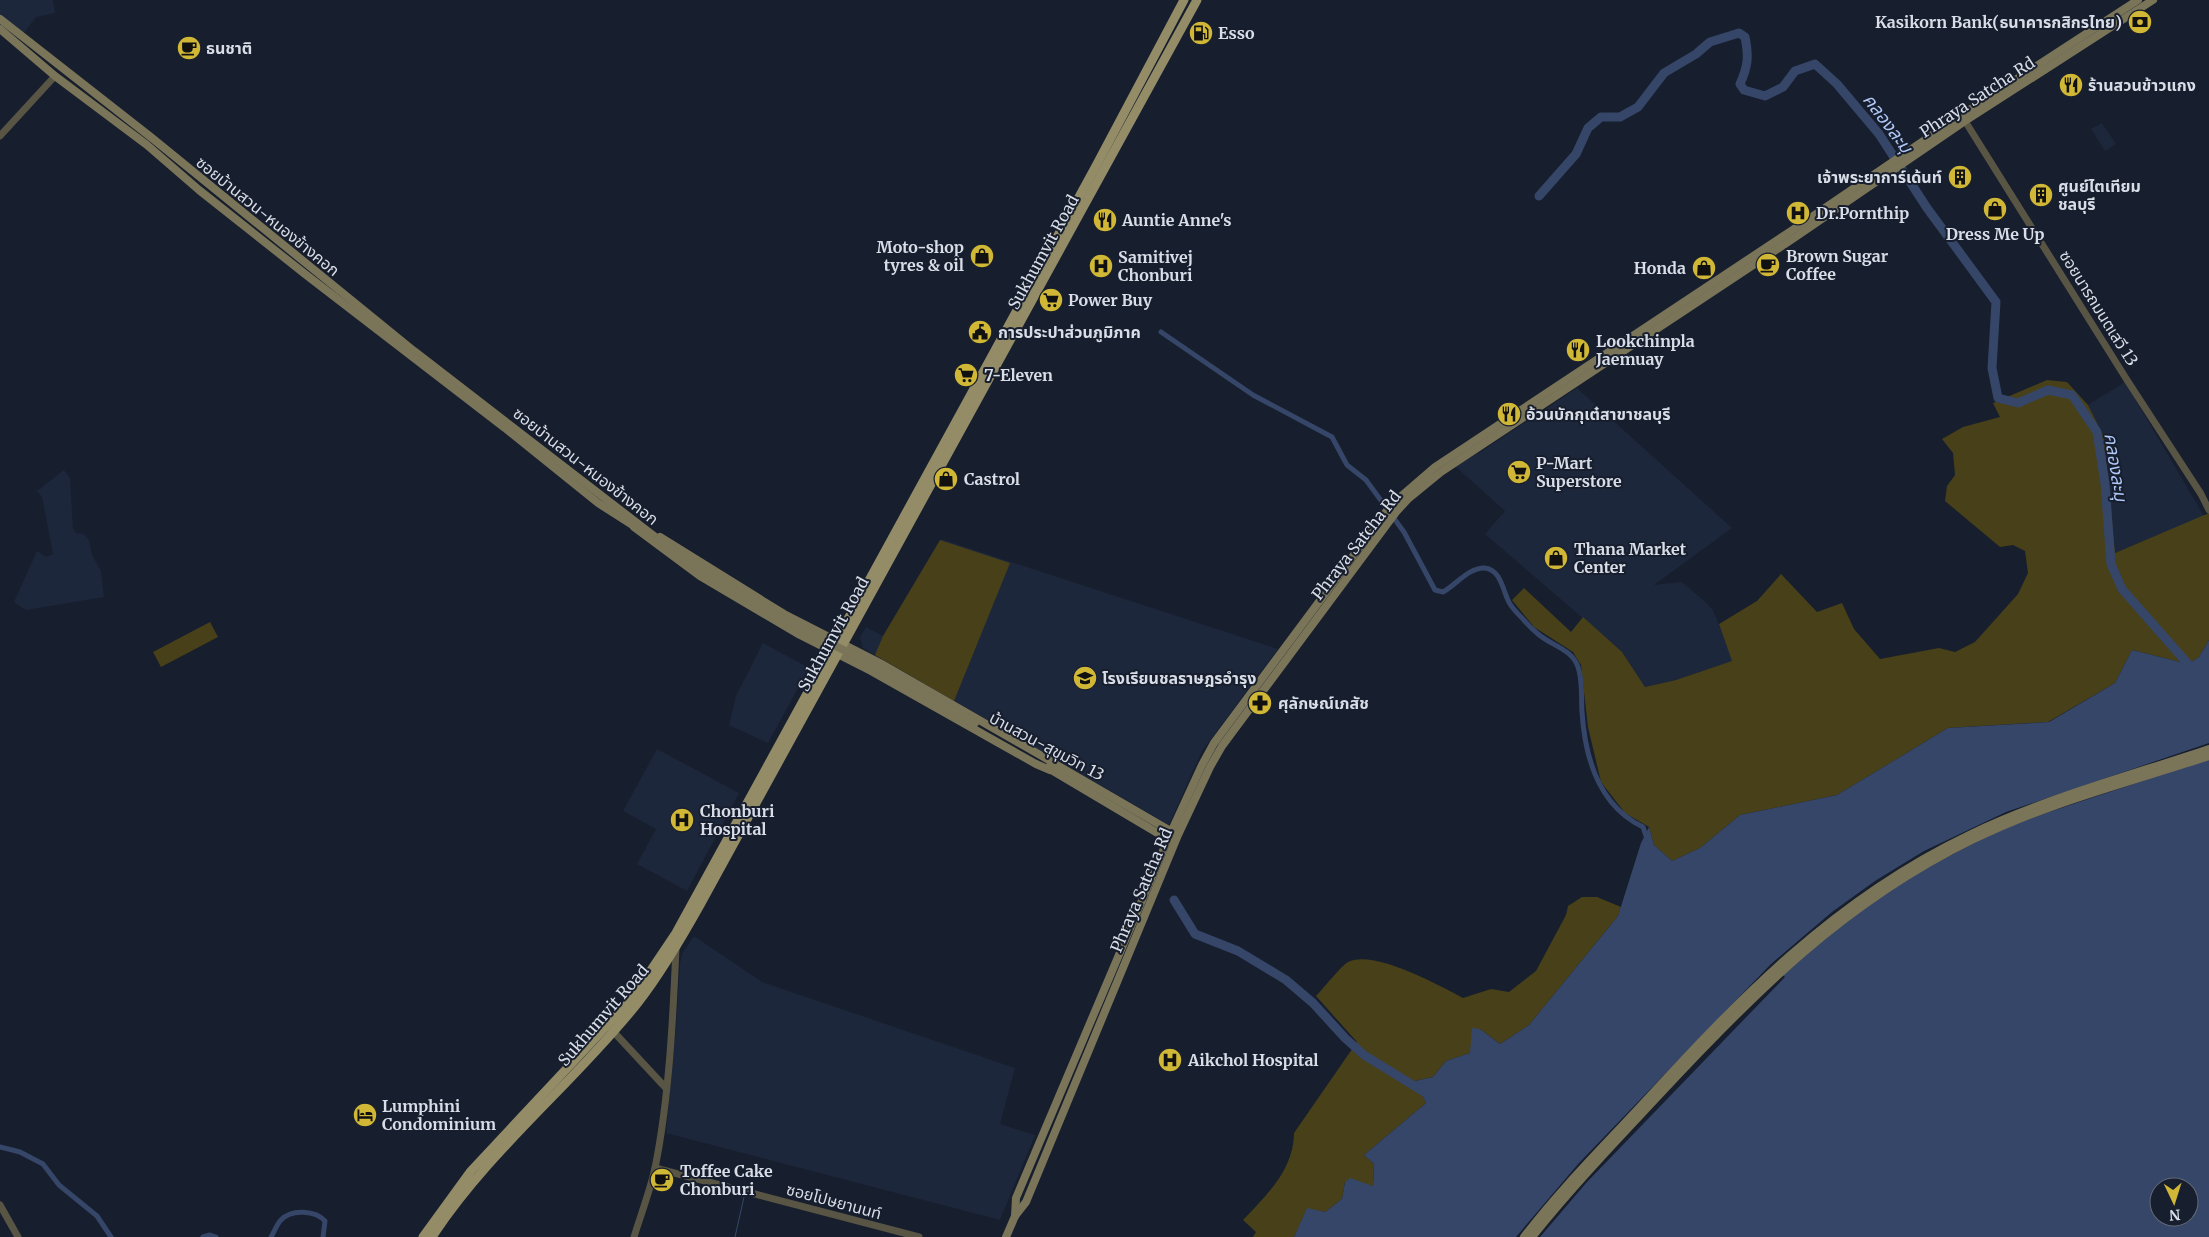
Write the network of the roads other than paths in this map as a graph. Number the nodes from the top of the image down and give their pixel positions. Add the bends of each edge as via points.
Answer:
1 (1184, 0) edge
2 (1197, 0) edge
3 (2138, 0) edge
4 (2153, 0) edge
5 (0, 19) edge
6 (0, 29) edge
7 (63, 69) junction
8 (56, 76) junction
9 (1965, 121) junction
10 (0, 136) edge
11 (1901, 160) junction
12 (277, 239) junction
13 (271, 246) junction
14 (2209, 510) edge
15 (625, 517) junction
16 (790, 618) junction
17 (785, 627) junction
18 (840, 642) junction
19 (834, 653) junction
20 (975, 723) joint
21 (2209, 749) edge
22 (2209, 756) edge
23 (1052, 766) junction
24 (1173, 837) junction
25 (1129, 931) junction
26 (1137, 935) junction
27 (676, 948) junction
28 (1098, 1004) junction
29 (1106, 1009) junction
30 (611, 1028) junction
31 (1071, 1067) junction
32 (1080, 1074) junction
33 (666, 1087) junction
34 (508, 1137) junction
35 (655, 1168) junction
36 (1016, 1198) junction
37 (1026, 1202) junction
38 (0, 1206) edge
39 (1015, 1216) junction
40 (18, 1237) edge
41 (423, 1237) edge
42 (432, 1237) edge
43 (634, 1237) edge
44 (919, 1237) edge
45 (1006, 1237) edge
46 (1524, 1237) edge
47 (1532, 1237) edge

1 - 18 main road, Sukhumvit Road
2 - 18 main road, Sukhumvit Road
3 - 11 main road, Phraya Satcha Rd
4 - 9 main road, Phraya Satcha Rd
5 - 7 main road, ซอยบ้านสวน-หนองข้างคอก
6 - 8 main road, ซอยบ้านสวน-หนองข้างคอก
7 - 8 main road
7 - 12 main road, ซอยบ้านสวน-หนองข้างคอก
8 - 10 street
8 - 13 main road, ซอยบ้านสวน-หนองข้างคอก
9 - 11 main road, Phraya Satcha Rd
9 - 14 street, ซอยนารถมนตเสวี 13
11 - 24 main road, Phraya Satcha Rd via 1441,472 1394,508 1222,746
12 - 13 main road
12 - 15 main road, ซอยบ้านสวน-หนองข้างคอก
13 - 15 main road, ซอยบ้านสวน-หนองข้างคอก via 592,498
15 - 16 main road
15 - 17 main road via 700,576
15 - 20 main road, ซอยบ้านสวน-หนองข้างคอก, bridge via 691,564 787,622 872,664
16 - 17 main road
16 - 18 main road
17 - 19 main road
18 - 19 main road, Sukhumvit Road
18 - 23 main road
19 - 23 main road via 1036,764
19 - 27 main road, Sukhumvit Road
19 - 30 main road, Sukhumvit Road via 676,932
20 - 23 main road, บ้านสวน-สุขุมวิท 13
21 - 46 main road via 2020,812 1920,861 1844,910 1757,984 1686,1056
22 - 47 main road via 2022,818 1972,840 1848,915 1769,982 1705,1047
23 - 24 main road, บ้านสวน-สุขุมวิท 13
24 - 25 main road, Phraya Satcha Rd
24 - 26 main road, Phraya Satcha Rd
25 - 26 main road
25 - 28 main road, Phraya Satcha Rd
26 - 29 main road, Phraya Satcha Rd
27 - 30 main road, Sukhumvit Road via 653,983
27 - 33 street
28 - 29 main road
28 - 31 main road, Phraya Satcha Rd
29 - 32 main road, Phraya Satcha Rd
30 - 33 street
30 - 34 main road, Sukhumvit Road
31 - 32 main road
31 - 36 main road, Phraya Satcha Rd
32 - 37 main road, Phraya Satcha Rd
33 - 35 street
34 - 41 main road, Sukhumvit Road via 456,1189
34 - 42 main road, Sukhumvit Road
35 - 43 street
35 - 44 street, ซอยโปษยานนท์
36 - 37 main road
36 - 39 main road, Phraya Satcha Rd
37 - 39 main road, Phraya Satcha Rd
38 - 40 street
39 - 45 main road, Phraya Satcha Rd

